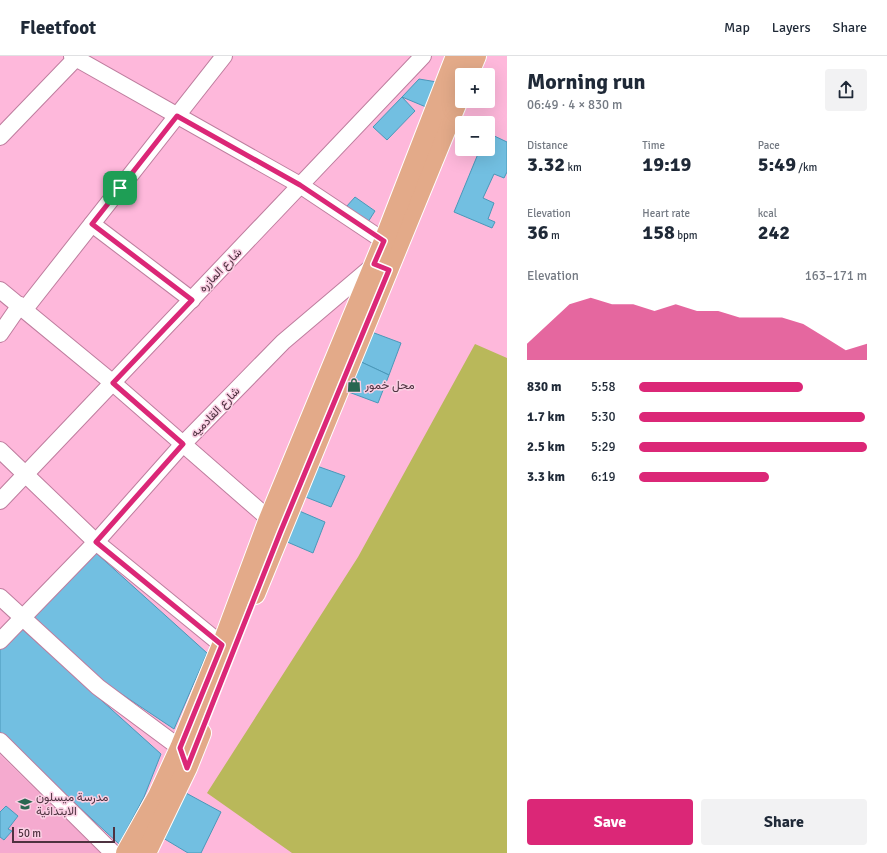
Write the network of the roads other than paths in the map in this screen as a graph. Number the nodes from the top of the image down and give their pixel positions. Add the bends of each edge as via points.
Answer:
1 (224, 56) edge
2 (423, 56) edge
3 (456, 56) edge
4 (476, 56) edge
5 (76, 57) edge
6 (471, 68) edge
7 (455, 105) edge
8 (177, 116) junction
9 (0, 137) edge
10 (300, 185) junction
11 (92, 224) junction
12 (384, 241) junction
13 (382, 267) junction
14 (0, 290) edge
15 (192, 300) junction
16 (22, 307) junction
17 (0, 334) edge
18 (113, 383) junction
19 (183, 444) junction
20 (0, 450) edge
21 (26, 474) junction
22 (0, 501) edge
23 (275, 526) junction
24 (96, 542) junction
25 (0, 597) edge
26 (23, 617) junction
27 (0, 641) edge
28 (222, 645) junction
29 (0, 741) edge
30 (180, 748) junction
31 (187, 768) junction
32 (113, 853) edge
33 (126, 853) edge
34 (146, 853) edge

1 - 8 street
2 - 10 street, شارع المازره
3 - 12 main road
4 - 6 main road
5 - 8 street
5 - 9 street
7 - 13 main road
8 - 10 street
8 - 11 street
10 - 12 street
10 - 15 street, شارع المازره
11 - 15 street
11 - 16 street
12 - 13 main road
13 - 19 street, شارع القادميه via 283,342
13 - 23 main road
14 - 16 street
15 - 18 street, شارع المازره
16 - 17 street
16 - 18 street
18 - 19 street
18 - 21 street, شارع المازره
19 - 23 street
19 - 24 street, شارع القادميه
20 - 21 street
21 - 22 street, شارع المازره
21 - 24 street
23 - 28 main road
23 - 31 main road
24 - 26 street, شارع القادميه
24 - 28 street
25 - 26 street
26 - 27 street, شارع القادميه
26 - 30 street via 98,687
28 - 30 main road
29 - 32 street
30 - 31 street
30 - 33 main road via 158,796
31 - 34 main road

